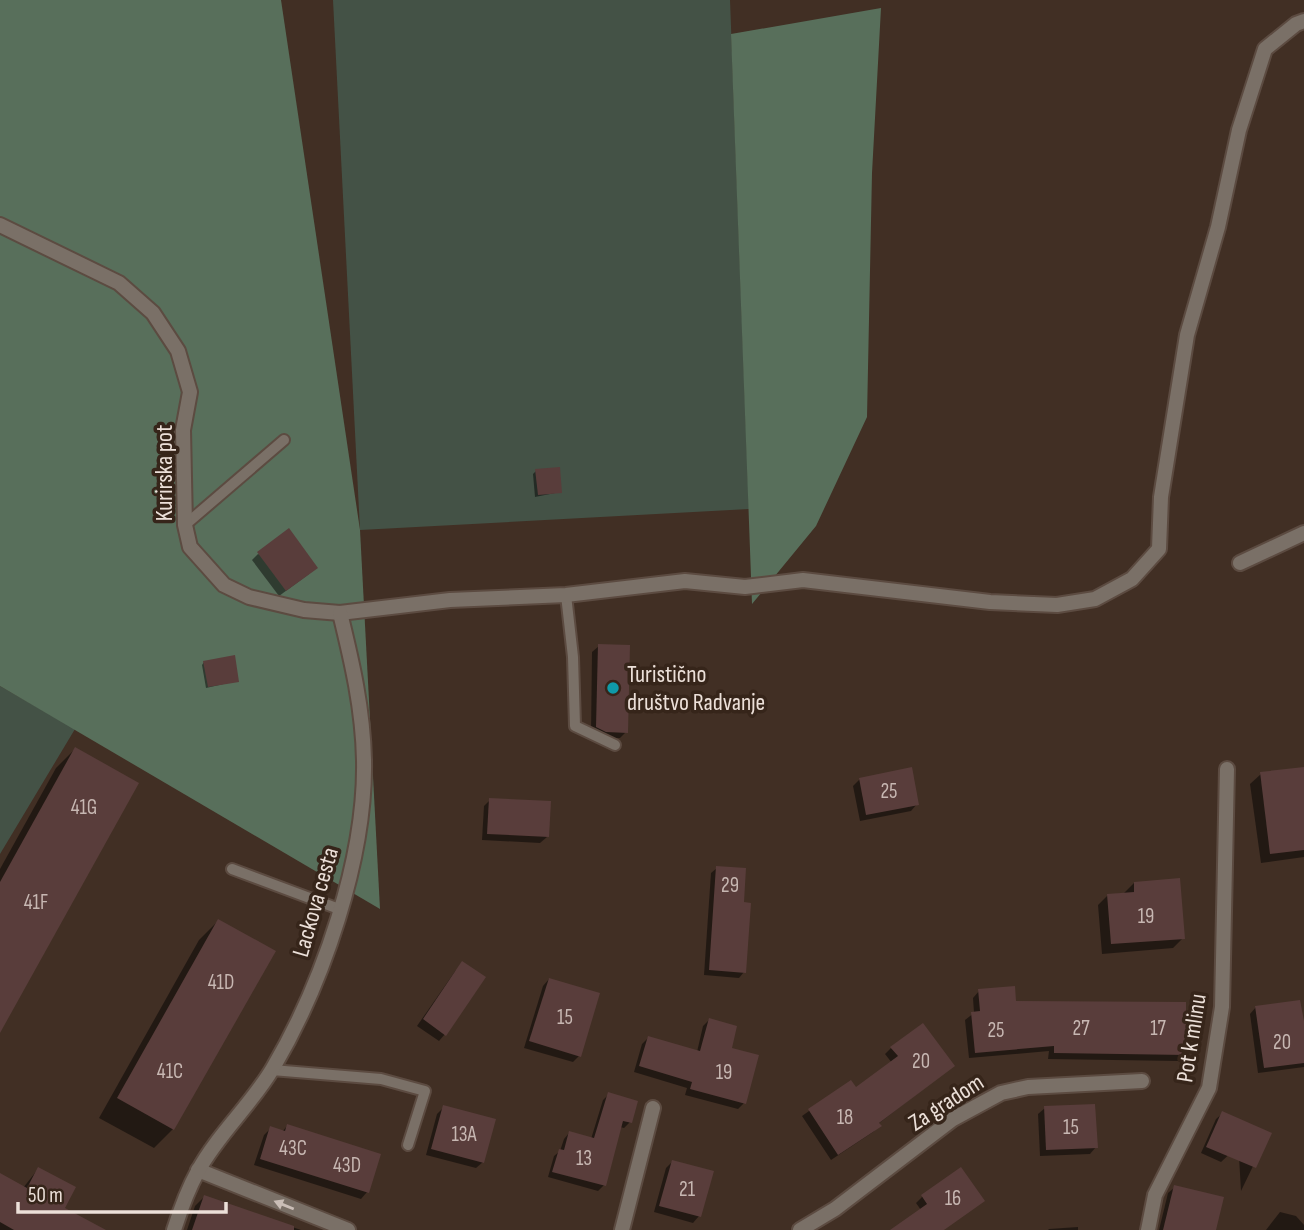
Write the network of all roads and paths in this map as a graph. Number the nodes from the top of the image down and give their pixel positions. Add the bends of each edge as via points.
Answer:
1 (1304, 21) edge
2 (0, 225) edge
3 (284, 440) dead end
4 (185, 525) junction
5 (1304, 533) edge
6 (1240, 563) dead end
7 (566, 595) junction
8 (340, 613) junction
9 (615, 745) dead end
10 (1227, 769) dead end
11 (232, 869) dead end
12 (340, 909) junction
13 (272, 1070) junction
14 (1142, 1081) dead end
15 (653, 1108) dead end
16 (408, 1145) dead end
17 (198, 1170) junction
18 (174, 1230) edge
19 (348, 1230) edge
20 (622, 1230) edge
21 (800, 1230) edge
22 (1148, 1230) edge

1 - 7 street, Kurirska pot via 1265,49 1239,130 1187,335 1161,497 1159,549 1132,579 1095,599 1057,605 990,602 803,580 745,587 685,581
2 - 4 street, Kurirska pot via 119,283 153,313 178,351 190,392 183,429
3 - 4 lane
4 - 8 street, Kurirska pot via 190,547 224,585 274,604
5 - 6 street
7 - 8 street, Kurirska pot via 450,600
7 - 9 lane via 575,726
8 - 12 street, Lackova cesta via 357,681 364,760 361,821
10 - 22 street, Pot k mlinu via 1222,1007 1209,1087 1155,1195
11 - 12 lane
12 - 13 street, Lackova cesta via 310,1000
13 - 16 lane via 382,1079 425,1091
13 - 17 street, Lackova cesta
14 - 21 street, Za gradom via 1028,1087 1001,1093 953,1119 835,1209
15 - 20 street
17 - 18 street, Lackova cesta
19 -> 17 street

